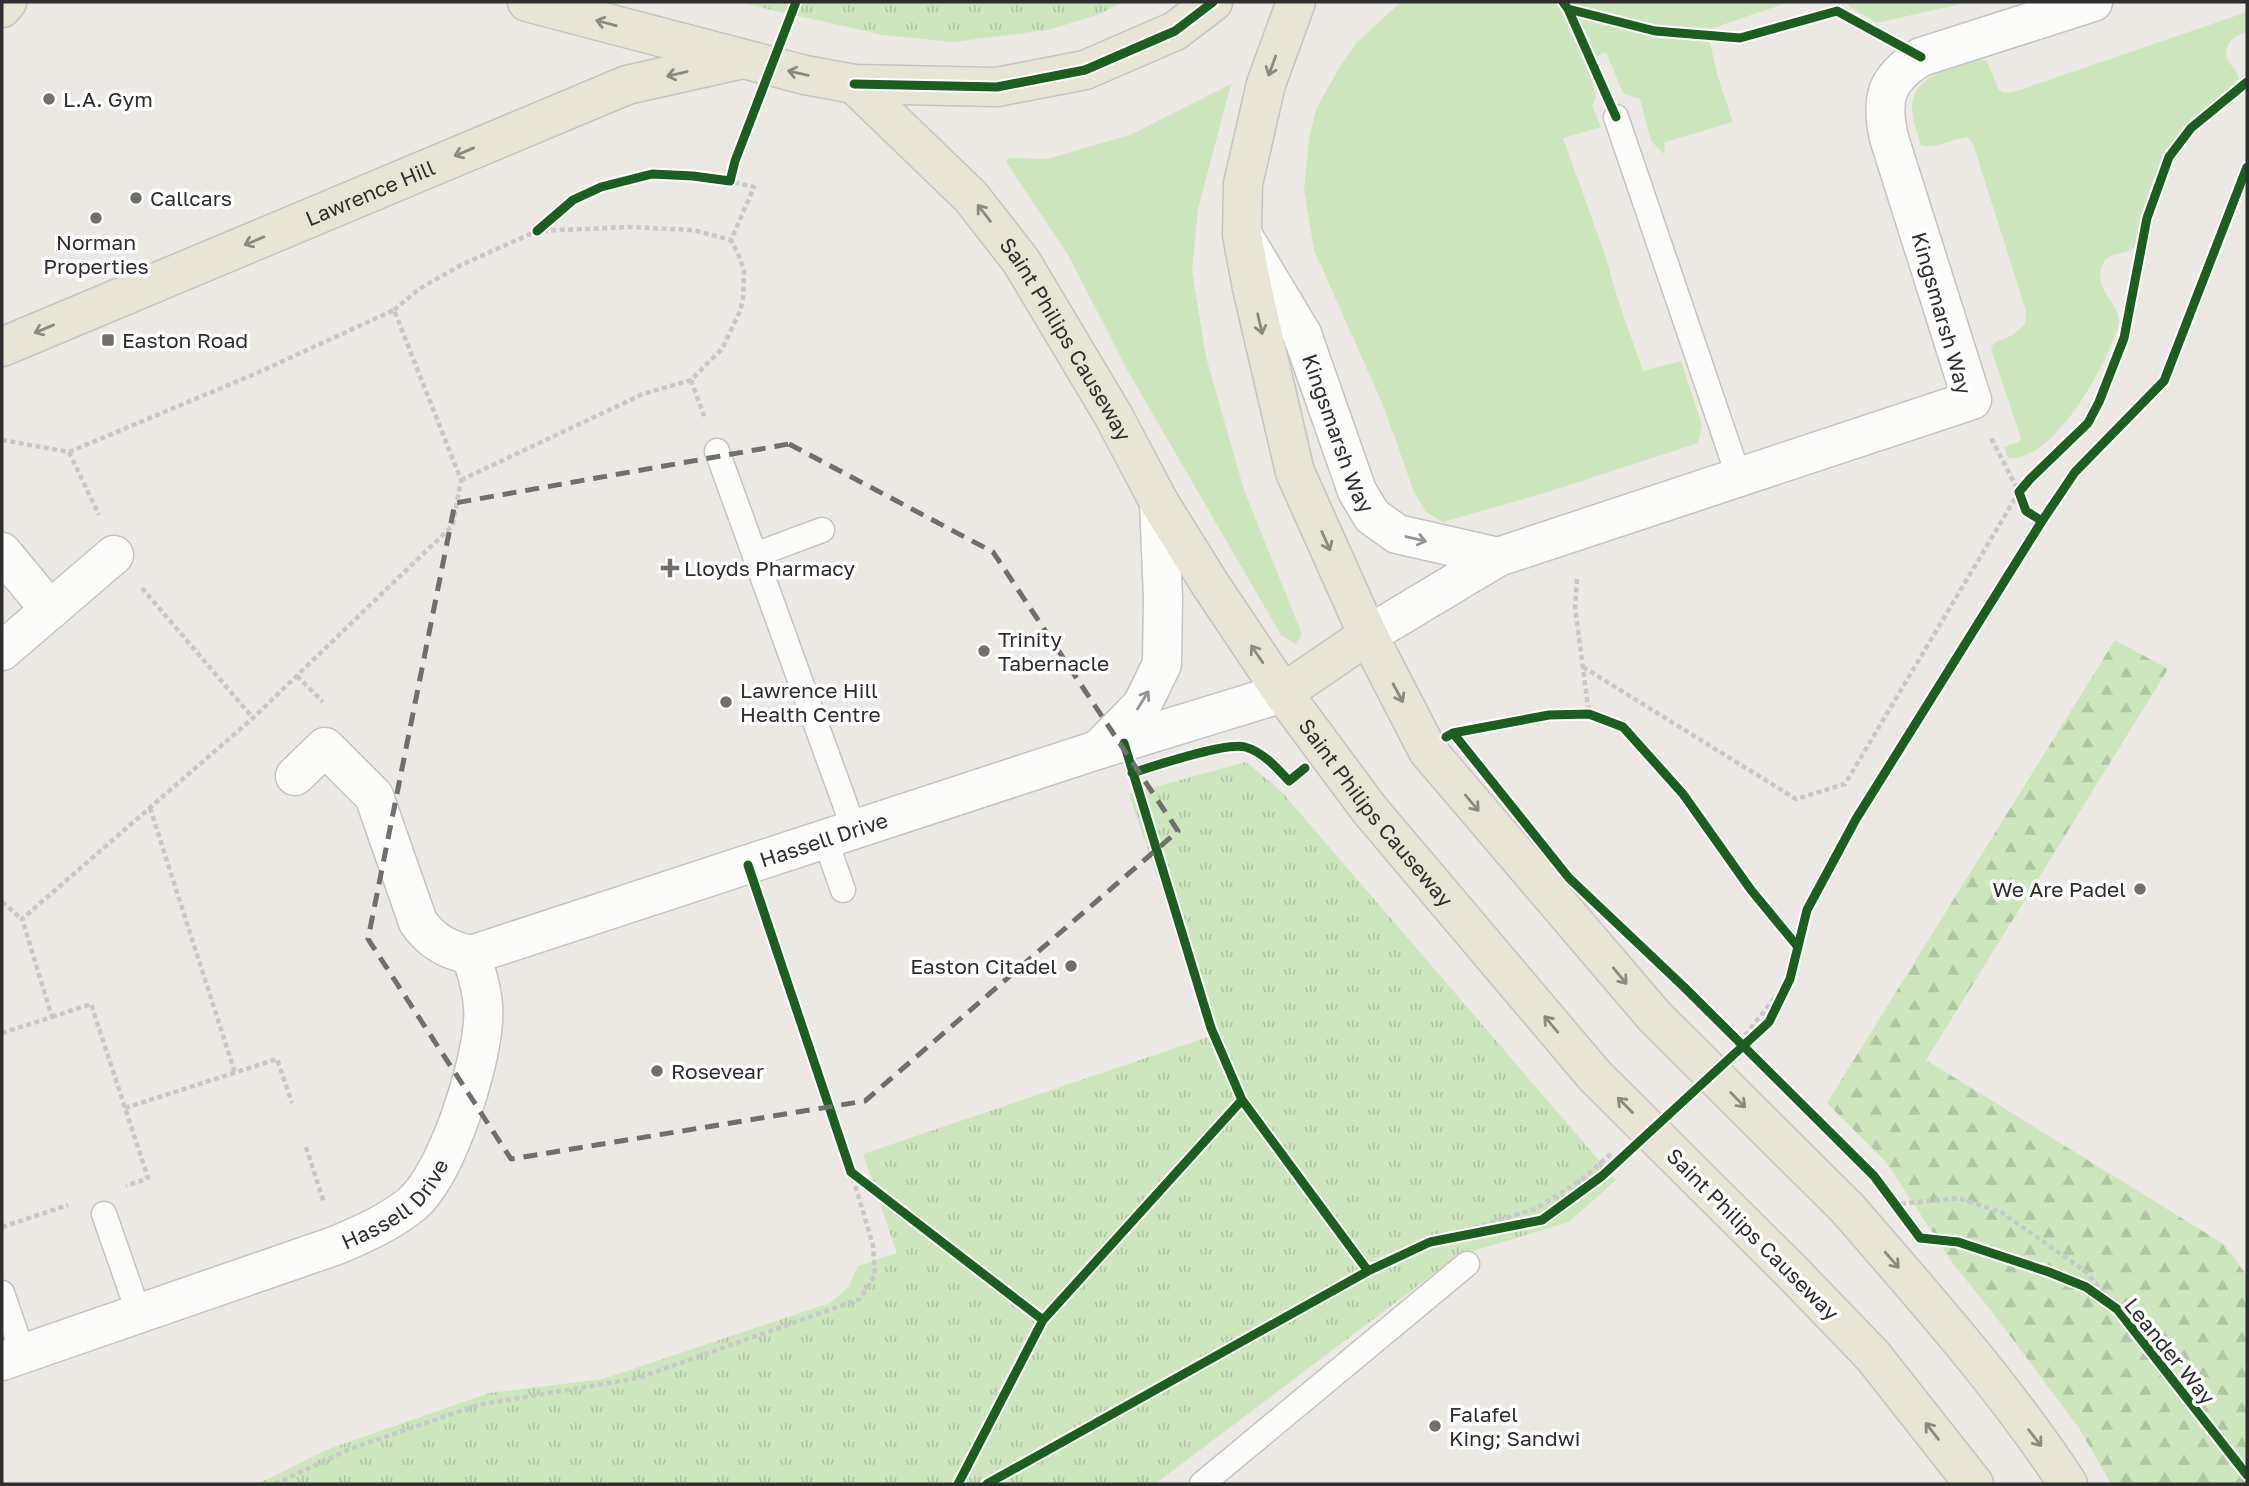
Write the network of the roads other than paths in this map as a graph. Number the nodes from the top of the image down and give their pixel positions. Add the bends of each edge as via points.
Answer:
1 (6, 2) edge
2 (527, 2) edge
3 (1213, 2) edge
4 (1296, 2) edge
5 (2094, 2) edge
6 (2, 8) edge
7 (743, 59) junction
8 (854, 84) junction
9 (1616, 117) dead end
10 (1242, 234) junction
11 (2, 347) edge
12 (717, 451) dead end
13 (1739, 478) junction
14 (1159, 502) junction
15 (822, 530) dead end
16 (2, 552) edge
17 (114, 555) road end
18 (755, 555) junction
19 (1498, 557) junction
20 (50, 610) junction
21 (1368, 635) junction
22 (2, 651) edge
23 (1283, 693) junction
24 (1097, 750) junction
25 (295, 776) dead end
26 (840, 834) junction
27 (843, 890) dead end
28 (471, 955) junction
29 (104, 1214) dead end
30 (1467, 1264) dead end
31 (2, 1293) edge
32 (139, 1314) junction
33 (12, 1358) edge
34 (1202, 1484) edge
35 (1974, 1484) edge
36 (2068, 1484) edge

1 - 6 main road
7 -> 2 main road
3 - 8 main road via 1175,31 1085,70 997,87
4 -> 10 main road via 1266,84 1243,184
5 - 13 street, Kingsmarsh Way via 1921,57 1898,73 1888,89 1889,138 1972,400
8 -> 7 main road
7 -> 11 main road, Lawrence Hill via 627,85
14 -> 8 main road, Saint Philips Causeway via 1021,261 971,197
9 - 13 lane
10 -> 19 street, Kingsmarsh Way via 1302,334 1357,491 1372,516 1396,534
10 -> 21 main road via 1295,472
12 - 18 lane
13 - 19 street, Kingsmarsh Way
23 -> 14 main road, Saint Philips Causeway
24 -> 14 street, Hassell Drive via 1142,705 1162,664
15 - 18 lane
16 - 20 street
17 - 20 street
18 - 26 lane
19 - 21 street, Kingsmarsh Way
20 - 22 street
21 - 23 main road
21 -> 36 main road, bridge via 1428,751 1654,1017 1847,1209 1944,1320
23 - 24 street, Hassell Drive
35 -> 23 main road, Saint Philips Causeway, bridge via 1873,1356 1595,1076 1369,809
24 - 26 street, Hassell Drive
25 - 28 street via 325,747 374,796 418,922 435,941
26 - 27 lane
26 - 28 street, Hassell Drive
28 - 32 street, Hassell Drive via 482,989 479,1058 448,1150 413,1203 368,1232 337,1245
29 - 32 lane
30 - 34 lane
31 - 33 lane, Hassell Drive
32 - 33 street, Hassell Drive

